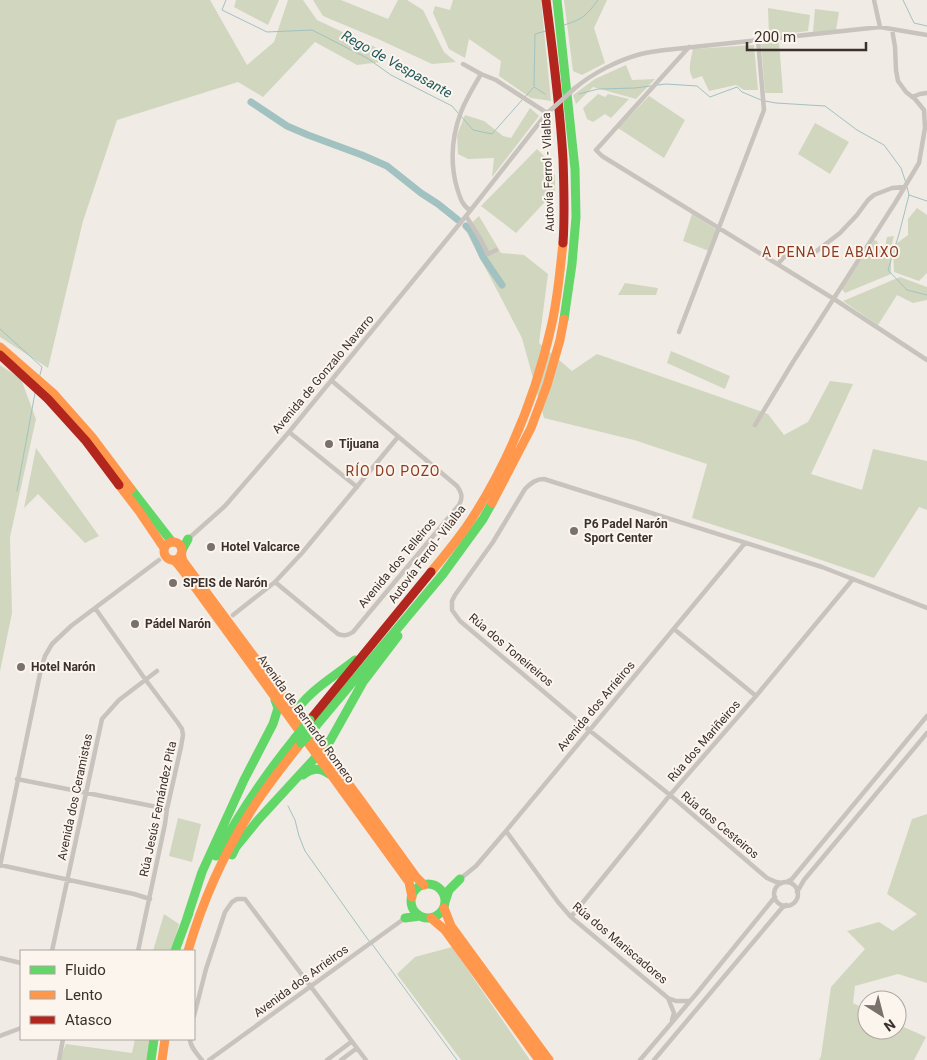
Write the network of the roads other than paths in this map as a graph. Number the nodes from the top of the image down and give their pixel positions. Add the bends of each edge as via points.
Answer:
1 (546, 0) edge
2 (557, 0) edge
3 (874, 0) edge
4 (880, 27) junction
5 (892, 28) junction
6 (927, 35) edge
7 (758, 40) junction
8 (689, 47) junction
9 (463, 64) dead end
10 (481, 74) junction
11 (927, 93) edge
12 (912, 97) junction
13 (547, 113) junction
14 (905, 185) junction
15 (470, 210) junction
16 (466, 216) junction
17 (719, 229) junction
18 (496, 250) dead end
19 (778, 264) junction
20 (834, 300) junction
21 (679, 332) dead end
22 (0, 347) edge
23 (0, 355) edge
24 (927, 360) edge
25 (332, 381) junction
26 (754, 424) dead end
27 (289, 432) junction
28 (398, 437) junction
29 (356, 487) junction
30 (483, 519) junction
31 (188, 539) joint
32 (745, 543) junction
33 (178, 547) junction
34 (166, 556) junction
35 (854, 580) junction
36 (275, 582) junction
37 (96, 608) junction
38 (927, 608) edge
39 (393, 620) junction
40 (228, 621) junction
41 (674, 629) junction
42 (157, 671) dead end
43 (145, 679) junction
44 (270, 684) junction
45 (756, 696) junction
46 (309, 697) junction
47 (294, 716) junction
48 (927, 716) edge
49 (313, 723) junction
50 (273, 724) junction
51 (589, 730) junction
52 (927, 733) edge
53 (334, 734) junction
54 (311, 745) junction
55 (17, 779) junction
56 (342, 783) junction
57 (86, 792) junction
58 (670, 795) junction
59 (275, 801) junction
60 (167, 809) junction
61 (506, 831) junction
62 (0, 865) edge
63 (767, 878) junction
64 (67, 879) junction
65 (460, 879) junction
66 (784, 882) junction
67 (424, 885) junction
68 (436, 886) junction
69 (797, 892) junction
70 (208, 896) junction
71 (774, 896) junction
72 (150, 899) junction
73 (412, 901) junction
74 (444, 905) junction
75 (786, 905) junction
76 (420, 916) junction
77 (572, 917) junction
78 (187, 918) junction
79 (405, 918) junction
80 (431, 918) junction
81 (52, 950) edge
82 (138, 950) edge
83 (175, 950) edge
84 (188, 950) edge
85 (0, 958) edge
86 (20, 963) edge
87 (311, 986) junction
88 (668, 998) junction
89 (690, 1001) junction
90 (195, 1012) edge
91 (671, 1023) junction
92 (20, 1028) edge
93 (0, 1036) edge
94 (63, 1040) edge
95 (154, 1040) edge
96 (165, 1040) edge
97 (190, 1040) edge
98 (352, 1042) junction
99 (343, 1048) junction
100 (357, 1048) junction
101 (347, 1056) junction
102 (59, 1060) edge
103 (151, 1060) edge
104 (162, 1060) edge
105 (202, 1060) edge
106 (209, 1060) edge
107 (327, 1060) edge
108 (340, 1060) edge
109 (366, 1060) edge
110 (539, 1060) edge
111 (550, 1060) edge
112 (640, 1060) edge
113 (654, 1060) edge

1 - 39 highway, Autovía Ferrol - Vilalba via 564,196 559,283 546,352 502,468 459,538
2 - 30 highway, Autovía Ferrol - Vilalba via 575,185 576,217 567,301 556,355 531,428
3 - 4 street
4 - 5 street, Avenida de Gonzalo Navarro
4 - 7 street, Avenida de Gonzalo Navarro
5 - 6 street, Avenida de Gonzalo Navarro
5 - 12 street via 898,81
7 - 8 street, Avenida de Gonzalo Navarro
7 - 17 street via 764,110
8 - 13 street, Avenida de Gonzalo Navarro, bridge via 641,54 615,64 584,80
8 - 17 street via 596,150
9 - 10 street
10 - 13 street
10 - 15 street via 461,112 453,140 456,182 463,205
11 - 12 street
12 - 14 street via 924,110 924,128 919,162
13 - 15 street, Avenida de Gonzalo Navarro
14 - 19 street via 874,195 840,233 814,254 801,252 784,257
14 - 20 street
15 - 16 street, Avenida de Gonzalo Navarro
16 - 18 street via 488,254
16 - 25 street, Avenida de Gonzalo Navarro
17 - 19 street
17 - 21 street
19 - 20 street
20 - 24 street
20 - 26 street
22 - 33 highway, Avenida de Bernardo Romero via 73,415
23 - 34 highway, Avenida de Bernardo Romero via 48,399 86,441 139,511
25 - 27 street, Avenida de Gonzalo Navarro
25 - 28 street, Avenida dos Telleiros
27 - 29 street
27 - 31 street, Avenida de Gonzalo Navarro via 225,506
28 - 29 street
28 - 36 street, Avenida dos Telleiros via 457,486 462,500 357,628 348,635 338,634
29 - 36 street
30 - 49 highway, Autovía Ferrol - Vilalba via 443,574
30 - 53 highway via 442,580 363,682
31 - 33 highway
32 - 35 street
32 - 41 street, Avenida dos Arrieiros
32 - 51 street, Rúa dos Toneireiros via 555,482 539,479 530,483 455,595 452,610 460,621
33 - 34 highway via 178,558
33 - 34 highway via 167,544
33 - 40 highway, Avenida de Bernardo Romero via 184,561
34 - 37 street
34 - 40 highway, Avenida de Bernardo Romero via 176,562
35 - 38 street
35 - 45 street, Rúa dos Mariñeiros
36 - 40 street
37 - 43 street, Rúa Jesús Fernández Pita
37 - 55 street via 61,635 45,656
39 - 46 highway via 354,660
39 - 49 highway, Autovía Ferrol - Vilalba
40 - 44 highway, Avenida de Bernardo Romero
41 - 45 street
41 - 51 street, Avenida dos Arrieiros
42 - 43 street, Avenida dos Ceramistas
43 - 57 street, Avenida dos Ceramistas via 102,719
43 - 60 street, Rúa Jesús Fernández Pita via 182,729
44 - 46 highway via 292,700
44 - 47 highway, Avenida de Bernardo Romero
44 - 50 highway via 278,708
45 - 58 street, Rúa dos Mariñeiros
46 - 47 highway
47 - 50 highway via 285,715
47 - 54 highway, Avenida de Bernardo Romero
48 - 66 street via 792,878
49 - 54 highway, Autovía Ferrol - Vilalba, bridge
50 - 78 highway via 202,872
51 - 58 street, Rúa dos Cesteiros
51 - 61 street, Avenida dos Arrieiros
52 - 69 street
53 - 54 highway via 325,744
53 - 56 highway via 329,750
54 - 56 highway, Avenida de Bernardo Romero
54 - 59 highway
54 - 70 highway, Autovía Ferrol - Vilalba via 265,790 243,823
54 - 78 highway, Autovía Ferrol - Vilalba via 272,767 216,854
55 - 57 street
55 - 62 street
56 - 59 highway via 326,771 312,769
56 - 67 highway, Avenida de Bernardo Romero
56 - 73 highway, Avenida de Bernardo Romero via 409,882
57 - 60 street
57 - 64 street, Avenida dos Ceramistas
58 - 63 street, Rúa dos Cesteiros
58 - 77 street, Rúa dos Mariñeiros
59 - 70 highway via 236,848
60 - 72 street, Rúa Jesús Fernández Pita
61 - 65 street, Avenida dos Arrieiros via 476,866
61 - 77 street, Rúa dos Mariscadores
62 - 64 street
63 - 66 street, Rúa dos Cesteiros
63 - 71 street, Rúa dos Cesteiros
64 - 72 street
64 - 81 street, Avenida dos Ceramistas
65 - 68 highway
65 - 74 highway via 449,890
66 - 69 street via 793,884
66 - 71 street via 776,888
67 - 68 highway
67 - 73 highway via 416,889
68 - 74 highway via 443,893
69 - 75 street via 794,902
70 - 84 highway, Autovía Ferrol - Vilalba
71 - 75 street via 780,904
71 - 89 street
72 - 82 street, Rúa Jesús Fernández Pita
73 - 76 highway
73 - 79 highway
74 - 80 highway
74 - 111 highway via 451,926
75 - 113 street
76 - 79 highway
76 - 80 highway
77 - 88 street, Rúa dos Mariscadores
78 - 83 highway, Autovía Ferrol - Vilalba
79 - 87 street, Avenida dos Arrieiros
80 - 110 highway via 444,930
85 - 86 street
87 - 90 street via 248,901 237,899 225,912
87 - 98 street
87 - 106 street, Avenida dos Arrieiros
88 - 89 street, Rúa dos Mariscadores
88 - 91 street, Rúa dos Mariscadores via 674,1013
89 - 91 street
91 - 112 street
92 - 93 street
94 - 102 street
95 - 103 highway
96 - 104 highway
97 - 105 street
98 - 99 street
98 - 100 street
99 - 101 street
99 - 107 street
100 - 101 street
100 - 109 street
101 - 108 street

